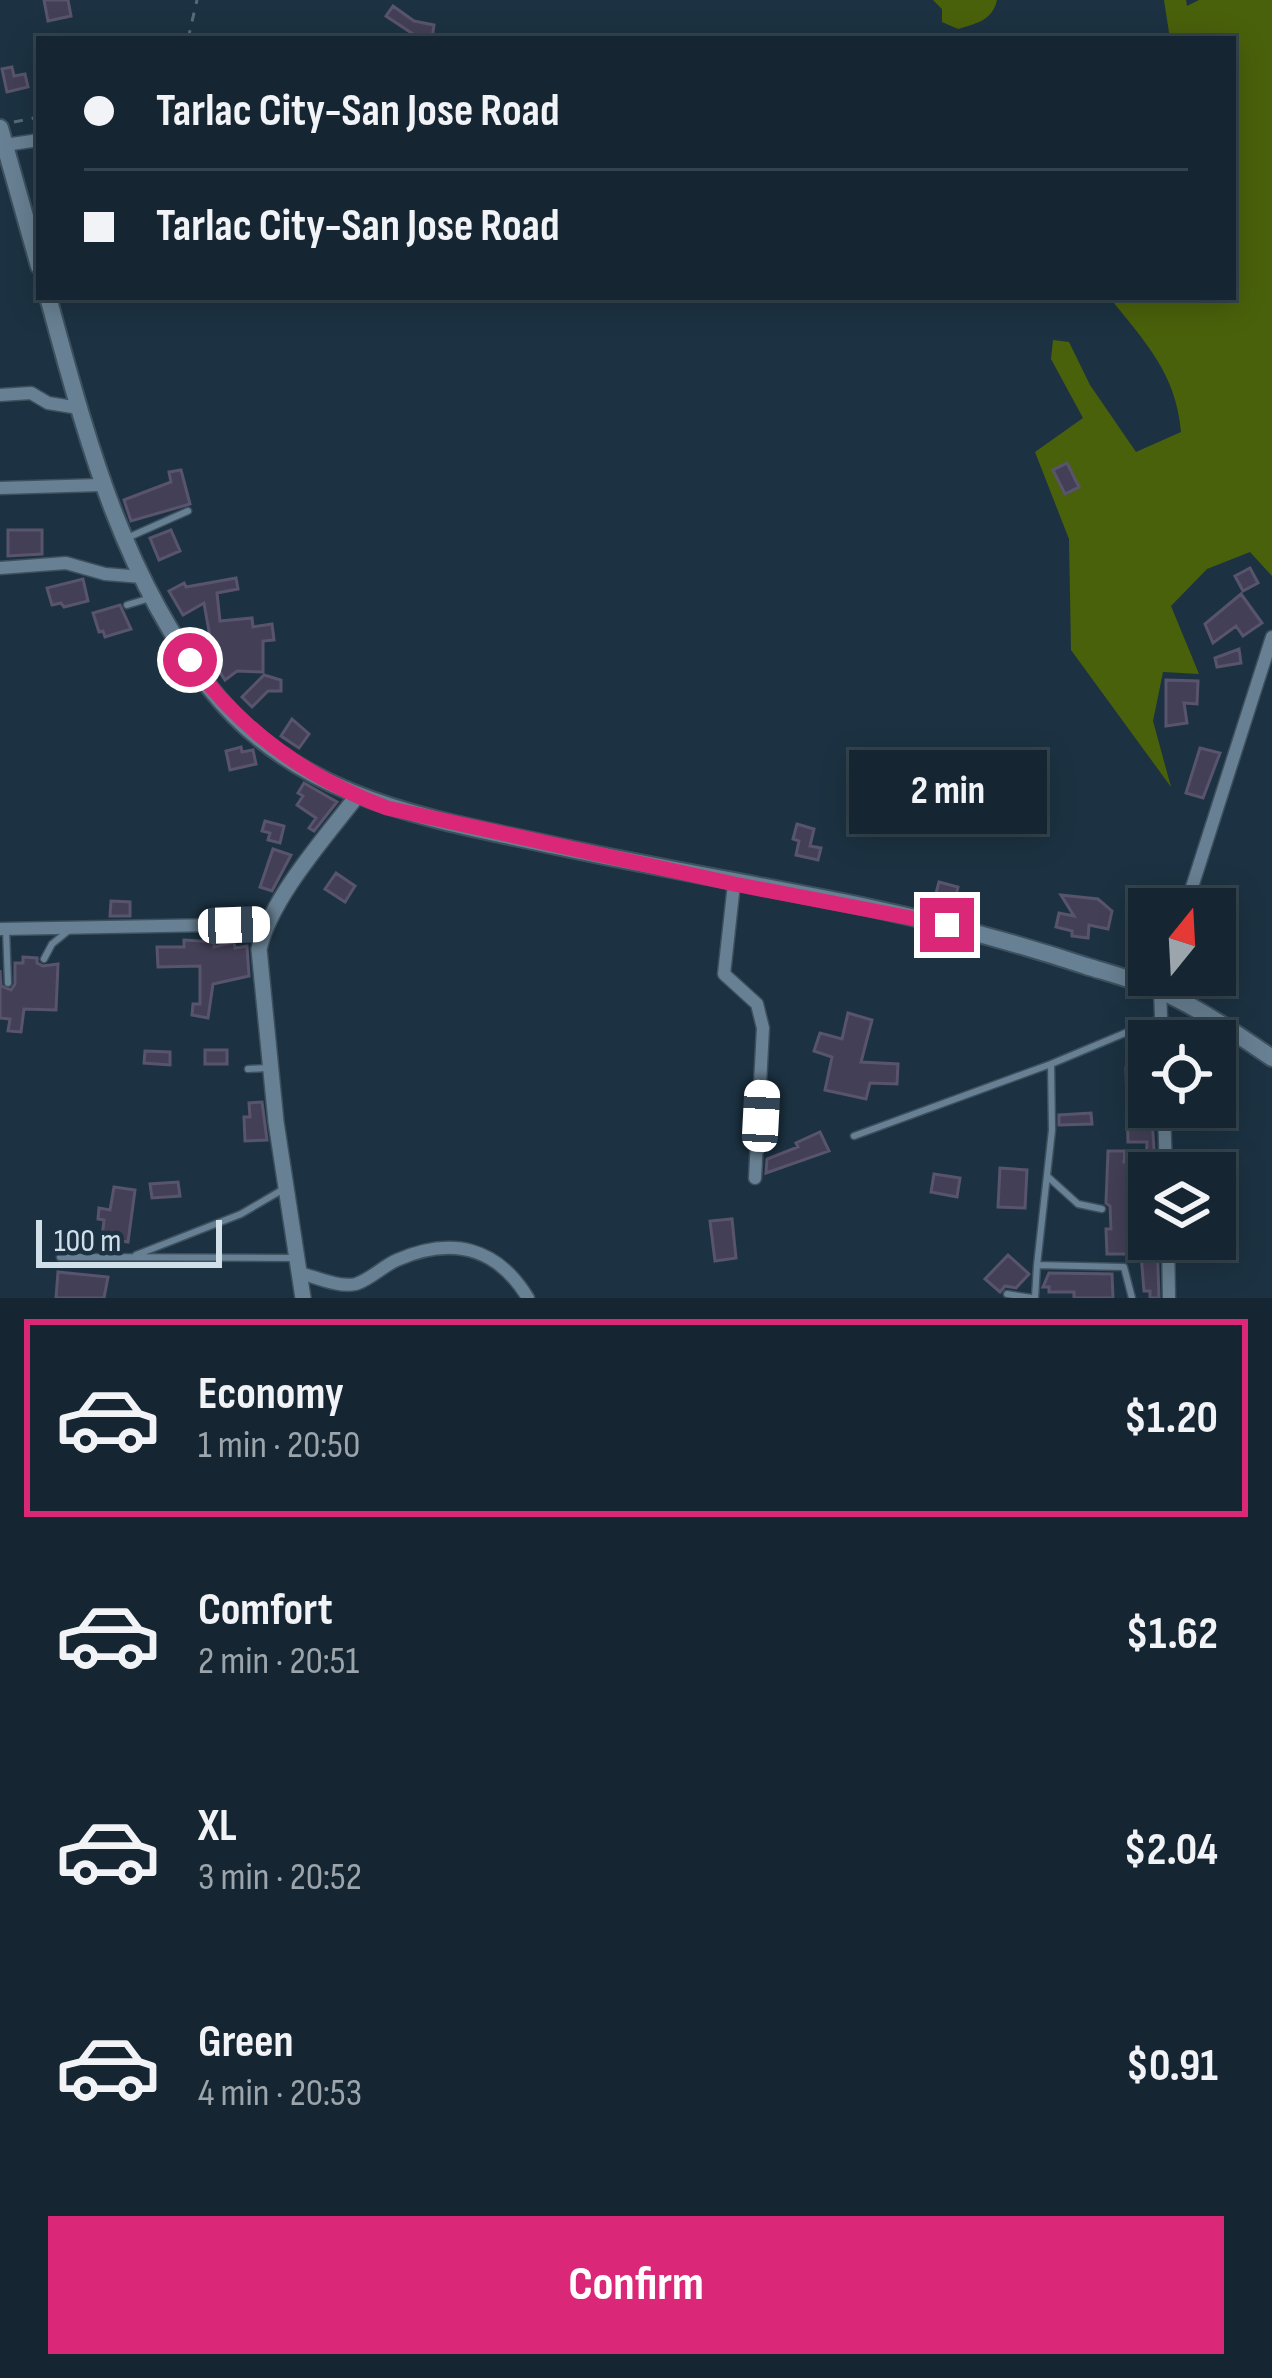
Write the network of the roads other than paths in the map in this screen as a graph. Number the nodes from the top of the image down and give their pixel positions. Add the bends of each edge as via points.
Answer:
1 (36, 140) edge
2 (2, 141) edge
3 (36, 256) edge
4 (49, 300) edge
5 (0, 395) edge
6 (79, 408) junction
7 (100, 485) junction
8 (0, 488) edge
9 (188, 511) dead end
10 (124, 539) junction
11 (0, 568) edge
12 (142, 577) junction
13 (153, 597) junction
14 (128, 604) dead end
15 (1272, 637) edge
16 (356, 796) junction
17 (734, 884) junction
18 (1192, 888) edge
19 (267, 924) junction
20 (72, 928) junction
21 (3, 929) edge
22 (44, 959) dead end
23 (1128, 973) edge
24 (8, 983) dead end
25 (1162, 996) edge
26 (1182, 996) edge
27 (1161, 1018) joint
28 (1272, 1058) edge
29 (1051, 1064) junction
30 (269, 1067) junction
31 (248, 1069) dead end
32 (854, 1136) dead end
33 (1047, 1177) junction
34 (755, 1178) dead end
35 (285, 1188) junction
36 (1102, 1209) dead end
37 (60, 1257) dead end
38 (130, 1257) junction
39 (1168, 1260) edge
40 (299, 1265) junction
41 (1037, 1265) junction
42 (1007, 1294) dead end
43 (303, 1298) edge
44 (528, 1298) edge
45 (1033, 1298) edge
46 (1132, 1298) edge
47 (1169, 1298) edge

1 - 2 street
2 - 3 main road
4 - 6 main road
5 - 6 street via 31,393
6 - 7 main road
7 - 8 street
7 - 10 main road
9 - 10 lane
10 - 12 main road
11 - 12 street via 66,563
12 - 13 main road
13 - 14 lane
13 - 16 main road via 235,714 284,756
15 - 18 street
16 - 17 main road via 445,824
16 - 19 street
17 - 23 main road via 947,925
17 - 34 street via 724,974 757,1004 763,1028
19 - 20 street
19 - 30 street via 258,965
20 - 21 street
20 - 22 lane
21 - 24 lane
25 - 27 street
26 - 28 main road
27 - 29 lane
29 - 32 lane
29 - 33 lane
30 - 31 lane
30 - 35 street
33 - 36 lane via 1078,1204
33 - 41 lane
35 - 38 lane
35 - 40 street
37 - 38 lane
38 - 40 lane
39 - 47 street
40 - 43 street
40 - 44 street via 356,1284 402,1258 456,1247 508,1269
41 - 45 lane
41 - 46 lane via 1124,1267
42 - 45 lane

